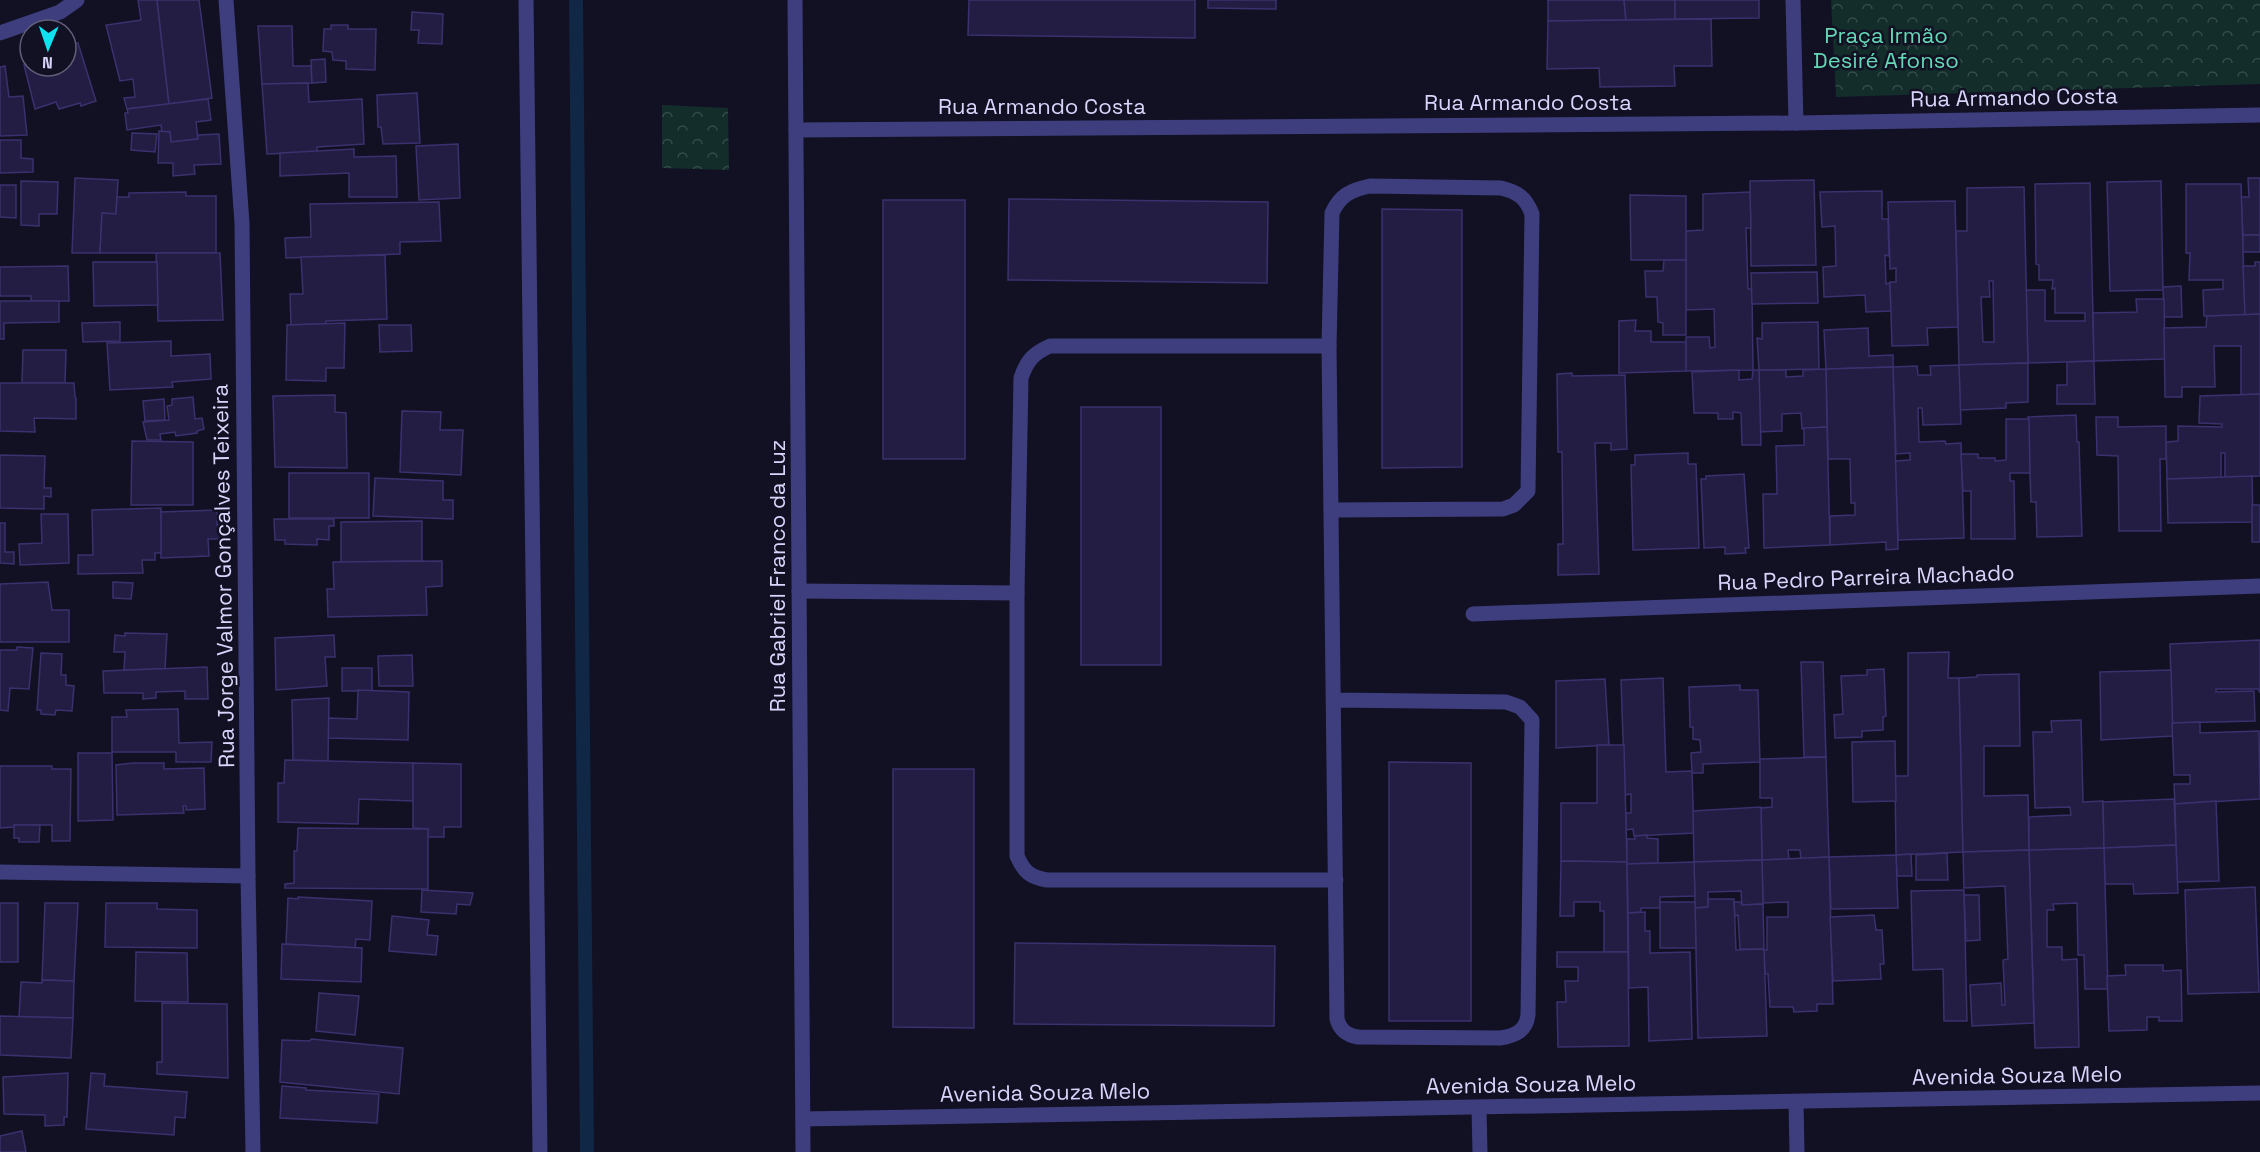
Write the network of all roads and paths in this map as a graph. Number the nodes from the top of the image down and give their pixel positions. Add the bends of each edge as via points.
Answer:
1 (77, 0) edge
2 (226, 0) edge
3 (526, 0) edge
4 (795, 0) edge
5 (1793, 0) edge
6 (0, 33) edge
7 (2260, 115) edge
8 (1796, 123) junction
9 (796, 130) junction
10 (1329, 346) junction
11 (1331, 510) junction
12 (2260, 586) edge
13 (799, 591) junction
14 (1017, 593) junction
15 (1473, 614) dead end
16 (1334, 700) junction
17 (0, 872) edge
18 (248, 876) junction
19 (1336, 880) junction
20 (2260, 1093) edge
21 (1796, 1102) junction
22 (1479, 1107) junction
23 (803, 1119) junction
24 (253, 1152) edge
25 (540, 1152) edge
26 (803, 1152) edge
27 (1480, 1152) edge
28 (1797, 1152) edge

1 - 6 street via 60,12
2 - 18 street, Rua Jorge Valmor Gonçalves Teixeira via 242,222
3 - 25 street
4 - 9 street, Rua Gabriel Franco da Luz
5 - 8 street
7 - 8 street, Rua Armando Costa
8 - 9 street, Rua Armando Costa
9 - 13 street, Rua Gabriel Franco da Luz
10 - 11 street
10 - 11 street via 1332,213 1343,195 1370,186 1501,188 1523,197 1532,214 1528,491 1514,505 1503,509
10 - 14 street via 1050,346 1031,357 1021,378
11 - 16 street
12 - 15 street, Rua Pedro Parreira Machado
13 - 14 street
13 - 23 street, Rua Gabriel Franco da Luz
14 - 19 street via 1017,856 1029,875 1047,880
16 - 19 street
16 - 19 street via 1506,702 1520,706 1532,720 1528,1015 1521,1031 1500,1038 1350,1036 1343,1032 1336,1019
17 - 18 street
18 - 24 street, Rua Jorge Valmor Gonçalves Teixeira
20 - 21 street, Avenida Souza Melo
21 - 22 street, Avenida Souza Melo
21 - 28 street
22 - 23 street, Avenida Souza Melo
22 - 27 street
23 - 26 street, Rua Gabriel Franco da Luz

